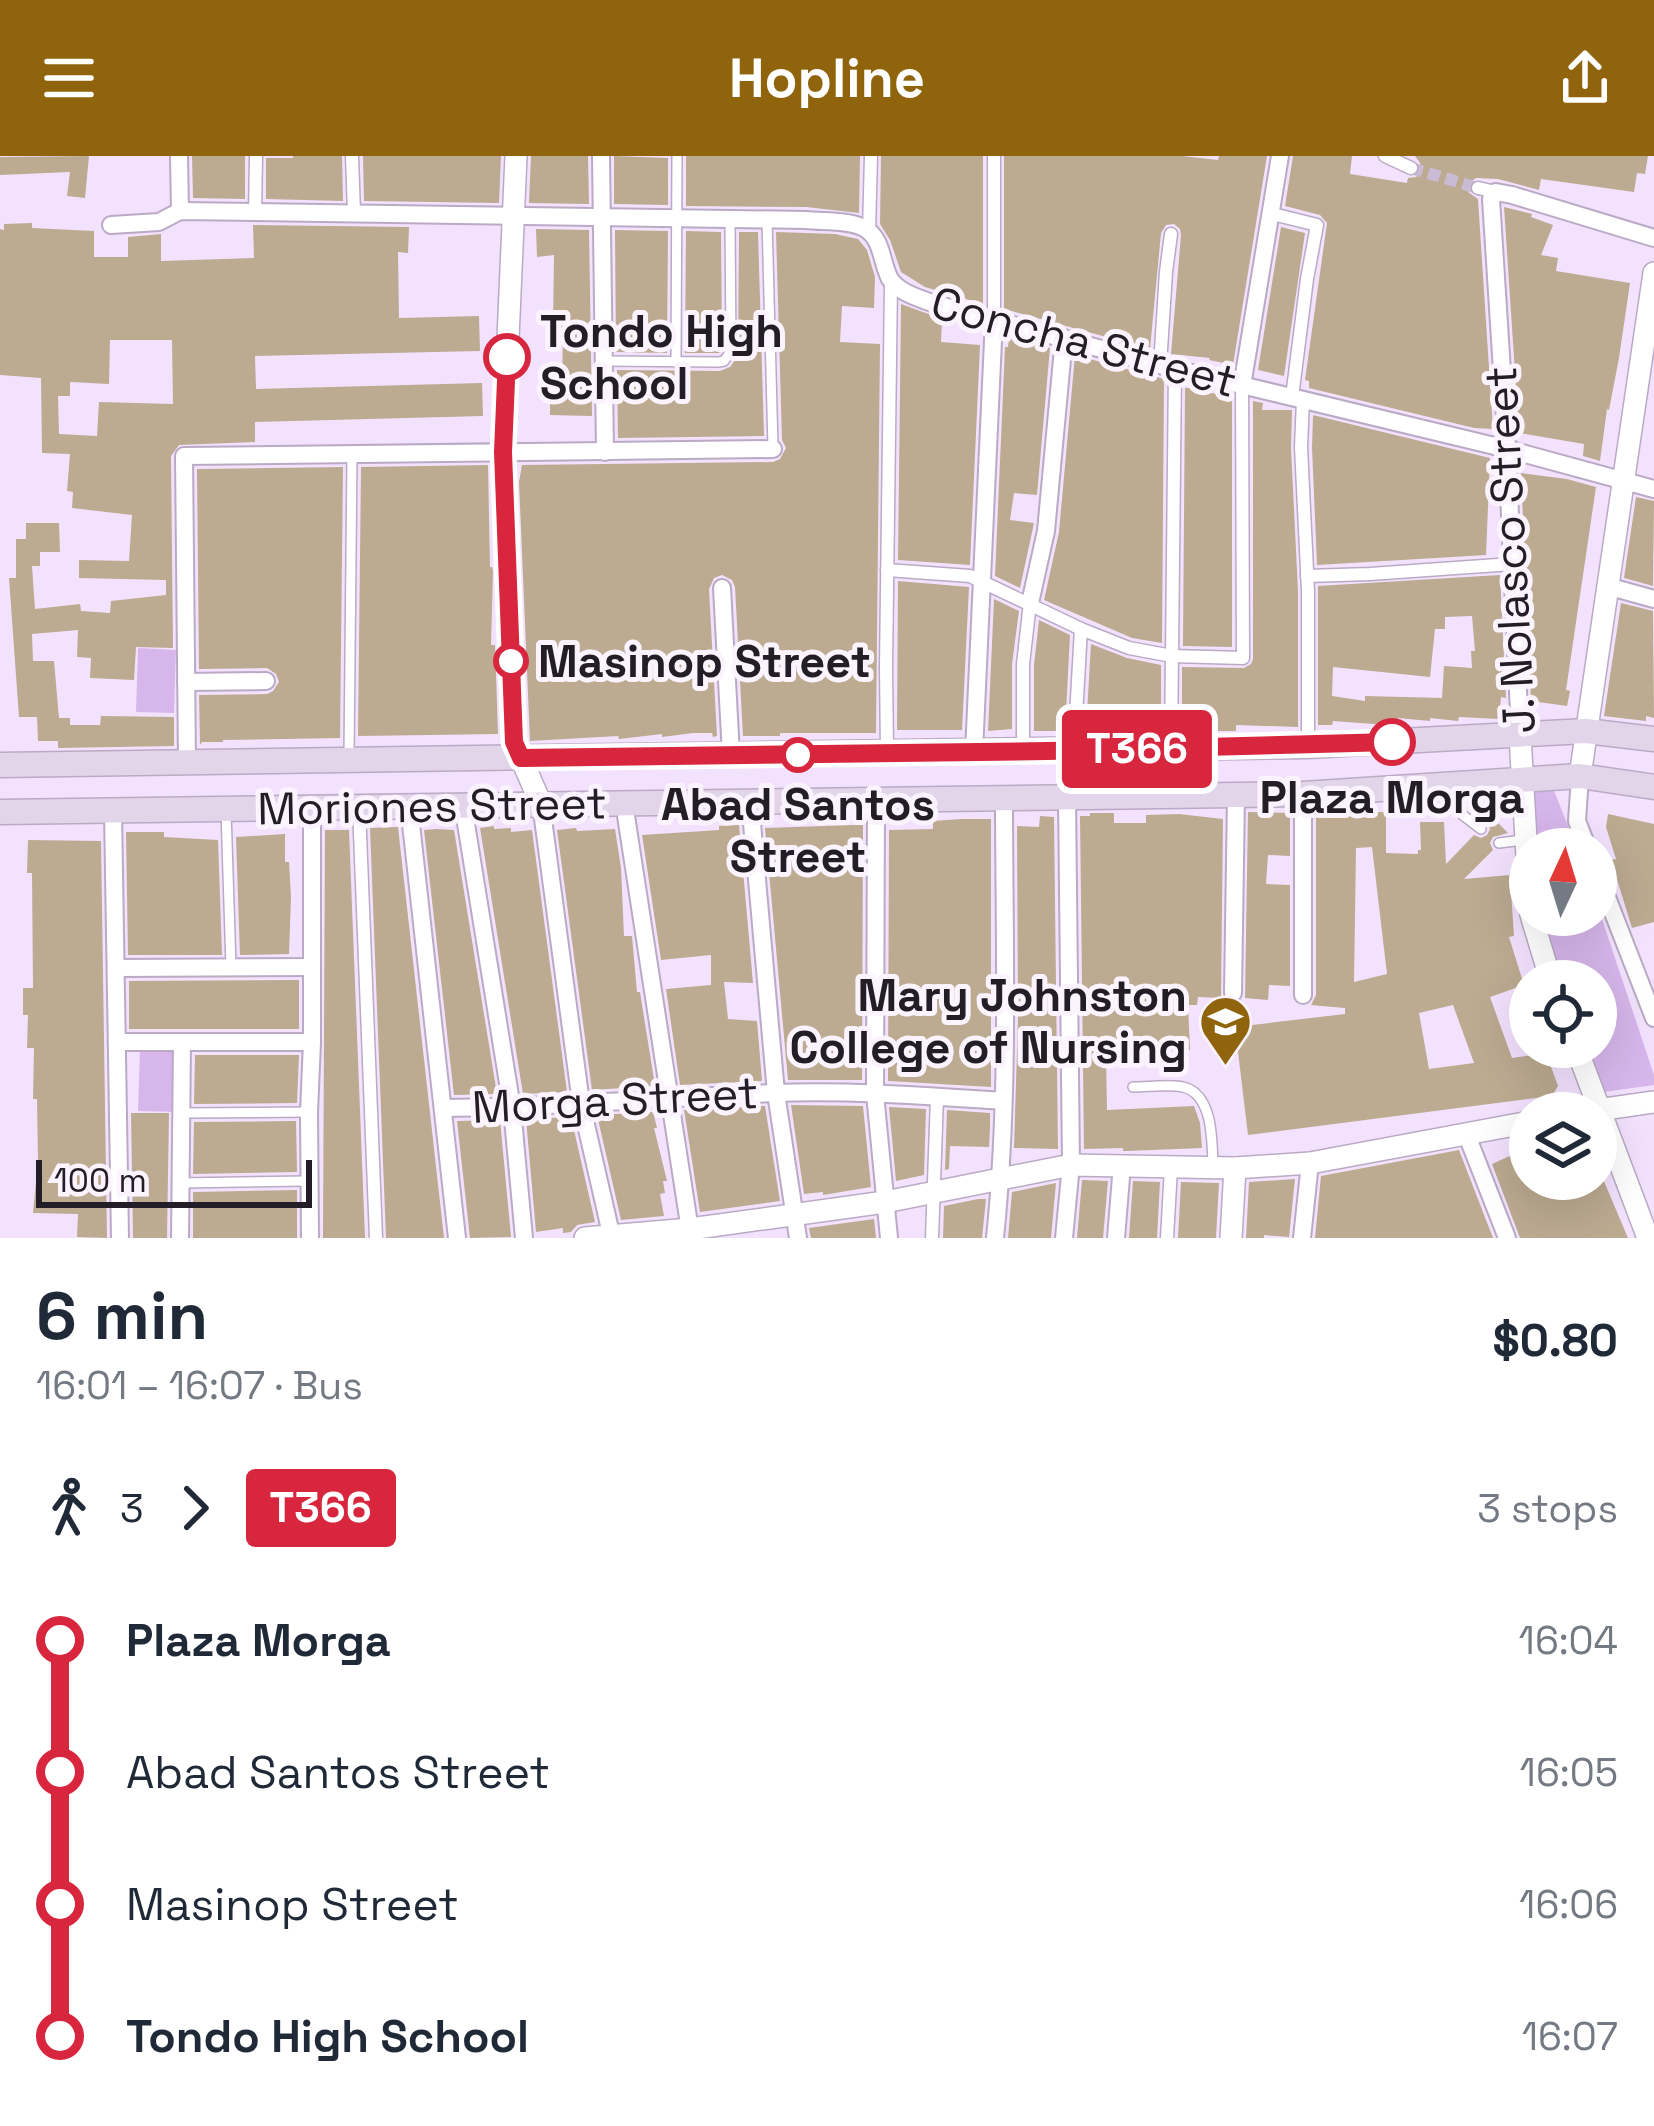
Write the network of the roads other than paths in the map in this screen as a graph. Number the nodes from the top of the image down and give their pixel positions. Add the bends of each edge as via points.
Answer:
1 (179, 156) edge
2 (256, 156) edge
3 (352, 156) edge
4 (516, 156) edge
5 (601, 156) edge
6 (677, 156) edge
7 (871, 156) edge
8 (994, 156) edge
9 (1280, 156) edge
10 (1385, 156) edge
11 (1411, 168) dead end
12 (180, 211) junction
13 (255, 213) junction
14 (354, 213) junction
15 (1269, 213) junction
16 (514, 215) junction
17 (602, 217) junction
18 (677, 218) junction
19 (730, 220) junction
20 (767, 220) junction
21 (112, 225) dead end
22 (869, 231) junction
23 (1171, 233) dead end
24 (1654, 238) edge
25 (1654, 273) edge
26 (891, 281) junction
27 (994, 319) junction
28 (1064, 338) junction
29 (604, 362) junction
30 (676, 362) junction
31 (1168, 367) junction
32 (1647, 374) edge
33 (1242, 386) junction
34 (1297, 399) junction
35 (773, 449) joint
36 (1507, 449) junction
37 (503, 452) junction
38 (604, 452) junction
39 (352, 456) junction
40 (1622, 482) junction
41 (1654, 489) edge
42 (1512, 564) junction
43 (887, 570) junction
44 (1307, 575) junction
45 (983, 584) junction
46 (1607, 586) junction
47 (722, 588) dead end
48 (1654, 599) edge
49 (1030, 603) junction
50 (1081, 629) junction
51 (1172, 656) junction
52 (266, 681) dead end
53 (186, 682) junction
54 (1586, 730) junction
55 (1520, 736) junction
56 (1654, 739) edge
57 (1308, 746) junction
58 (1171, 748) junction
59 (1074, 750) junction
60 (1023, 751) junction
61 (974, 752) junction
62 (887, 753) junction
63 (731, 755) junction
64 (521, 758) junction
65 (349, 760) junction
66 (187, 762) junction
67 (0, 765) edge
68 (1580, 776) junction
69 (1522, 779) junction
70 (1654, 787) edge
71 (1303, 794) junction
72 (1236, 795) junction
73 (1067, 797) junction
74 (1004, 798) junction
75 (876, 800) junction
76 (750, 801) junction
77 (624, 802) junction
78 (541, 804) junction
79 (463, 805) junction
80 (410, 806) junction
81 (358, 808) junction
82 (312, 809) junction
83 (112, 811) junction
84 (226, 811) junction
85 (0, 812) edge
86 (1460, 813) dead end
87 (1524, 828) edge
88 (1580, 828) edge
89 (1481, 829) dead end
90 (1509, 842) edge
91 (1499, 843) dead end
92 (1617, 922) edge
93 (231, 967) junction
94 (311, 967) junction
95 (116, 968) junction
96 (1233, 993) dead end
97 (1303, 994) dead end
98 (1654, 1018) edge
99 (119, 1042) junction
100 (182, 1042) junction
101 (312, 1042) junction
102 (1133, 1087) dead end
103 (776, 1093) junction
104 (875, 1094) junction
105 (937, 1097) junction
106 (669, 1100) junction
107 (1003, 1101) junction
108 (1654, 1102) edge
109 (581, 1103) junction
110 (1617, 1107) edge
111 (443, 1108) junction
112 (512, 1108) junction
113 (308, 1112) junction
114 (182, 1113) junction
115 (1509, 1126) edge
116 (1466, 1133) junction
117 (1310, 1163) junction
118 (1071, 1165) junction
119 (1121, 1166) junction
120 (1171, 1168) junction
121 (1224, 1168) junction
122 (1617, 1172) edge
123 (1001, 1179) junction
124 (308, 1181) junction
125 (180, 1183) junction
126 (934, 1192) junction
127 (884, 1202) junction
128 (796, 1215) junction
129 (690, 1233) edge
130 (612, 1237) edge
131 (120, 1238) edge
132 (180, 1238) edge
133 (310, 1238) edge
134 (376, 1238) edge
135 (457, 1238) edge
136 (524, 1238) edge
137 (585, 1238) edge
138 (798, 1238) edge
139 (890, 1238) edge
140 (932, 1238) edge
141 (995, 1238) edge
142 (1064, 1238) edge
143 (1116, 1238) edge
144 (1167, 1238) edge
145 (1231, 1238) edge
146 (1302, 1238) edge
147 (1508, 1238) edge
148 (1648, 1238) edge

1 - 12 street
2 - 13 street
3 - 14 street
4 - 16 street
5 - 17 street
6 - 18 lane
7 - 22 street
8 - 27 street
9 - 15 street
10 - 11 street
12 - 13 street
12 - 21 street via 159,222
13 - 14 street
14 - 16 street
15 - 33 street
15 - 34 street via 1317,225
16 - 17 street
16 - 37 street
17 - 18 street
17 - 29 street
18 - 19 street
18 - 30 lane
19 - 20 street
19 - 30 lane via 731,351 724,361
20 - 22 street
20 - 35 lane
22 - 26 street, Concha Street
23 - 31 street
24 - 36 street, J. Nolasco Street via 1487,190
25 - 32 street
26 - 27 street, Concha Street via 914,297
26 - 43 street
27 - 28 street, Concha Street
27 - 45 street
28 - 31 street, Concha Street
28 - 49 street via 1046,531
29 - 30 lane
29 - 38 street
31 - 33 street, Concha Street
31 - 51 street
32 - 40 street
33 - 34 street, Concha Street
33 - 51 street via 1243,658
34 - 36 street, Concha Street
34 - 44 street
35 - 38 street
36 - 40 street, Concha Street
36 - 42 street, J. Nolasco Street
37 - 38 street
37 - 39 street
37 - 64 street via 514,742
39 - 53 street via 184,456
39 - 65 lane
40 - 41 street, Concha Street
40 - 46 street
42 - 44 street
42 - 55 street, J. Nolasco Street
43 - 45 street via 970,576
43 - 62 street
44 - 57 street
45 - 49 street
45 - 61 street
46 - 48 street
46 - 54 street
47 - 63 street
49 - 50 street
49 - 60 street
50 - 51 street
50 - 59 street
51 - 58 street
52 - 53 street
53 - 66 street
54 - 55 main road, Moriones Street
54 - 56 main road, Moriones Street
54 - 68 street
55 - 57 main road, Moriones Street
55 - 69 street, J. Nolasco Street
57 - 58 main road, Moriones Street
58 - 59 main road, Moriones Street
59 - 60 main road, Moriones Street
60 - 61 main road, Moriones Street
61 - 62 main road, Moriones Street
62 - 63 main road, Moriones Street
63 - 64 main road, Moriones Street
64 - 65 main road, Moriones Street
64 - 78 street
65 - 66 main road, Moriones Street
66 - 67 main road, Moriones Street
68 - 69 main road, Moriones Street
68 - 70 main road, Moriones Street
68 - 88 street
69 - 71 main road, Moriones Street
69 - 87 street, J. Nolasco Street
71 - 72 main road, Moriones Street
71 - 97 street
72 - 73 main road, Moriones Street
72 - 96 street
73 - 74 main road, Moriones Street
73 - 118 street
74 - 75 main road, Moriones Street
74 - 107 street
75 - 76 main road, Moriones Street
75 - 104 street
76 - 77 main road, Moriones Street
76 - 103 street
77 - 78 main road, Moriones Street
77 - 106 street
78 - 79 main road, Moriones Street
78 - 109 street
79 - 80 main road, Moriones Street
79 - 112 street
80 - 81 main road, Moriones Street
80 - 111 street
81 - 82 main road, Moriones Street
81 - 134 street
82 - 84 main road, Moriones Street
82 - 94 street
83 - 84 main road, Moriones Street
83 - 85 main road, Moriones Street
83 - 95 street
84 - 93 lane
86 - 89 lane
90 - 91 lane
92 - 98 street
93 - 94 street
93 - 95 street
94 - 101 street
95 - 99 street
99 - 100 street
99 - 131 street
100 - 101 street
100 - 114 street
101 - 113 street
102 - 121 lane via 1193,1091
103 - 104 street, Morga Street
103 - 106 street, Morga Street
103 - 128 street
104 - 105 street, Morga Street
104 - 127 street
105 - 107 street, Morga Street
105 - 126 street
106 - 109 street, Morga Street
106 - 129 street
107 - 123 street
108 - 110 street
109 - 112 street, Morga Street
109 - 130 street
111 - 112 street, Morga Street
111 - 135 street
112 - 136 street
113 - 114 lane
113 - 124 street
114 - 125 street
115 - 116 street
116 - 117 street
116 - 147 street
117 - 121 street
117 - 146 street
118 - 119 street
118 - 123 street
118 - 142 street
119 - 120 street
119 - 143 street
120 - 121 street
120 - 144 street
121 - 145 street
122 - 148 street
123 - 126 street
123 - 141 street
124 - 125 lane
124 - 133 street
125 - 132 street
126 - 127 street
126 - 140 street
127 - 128 street
127 - 139 street
128 - 129 street
128 - 138 street
129 - 130 street
130 - 137 street

